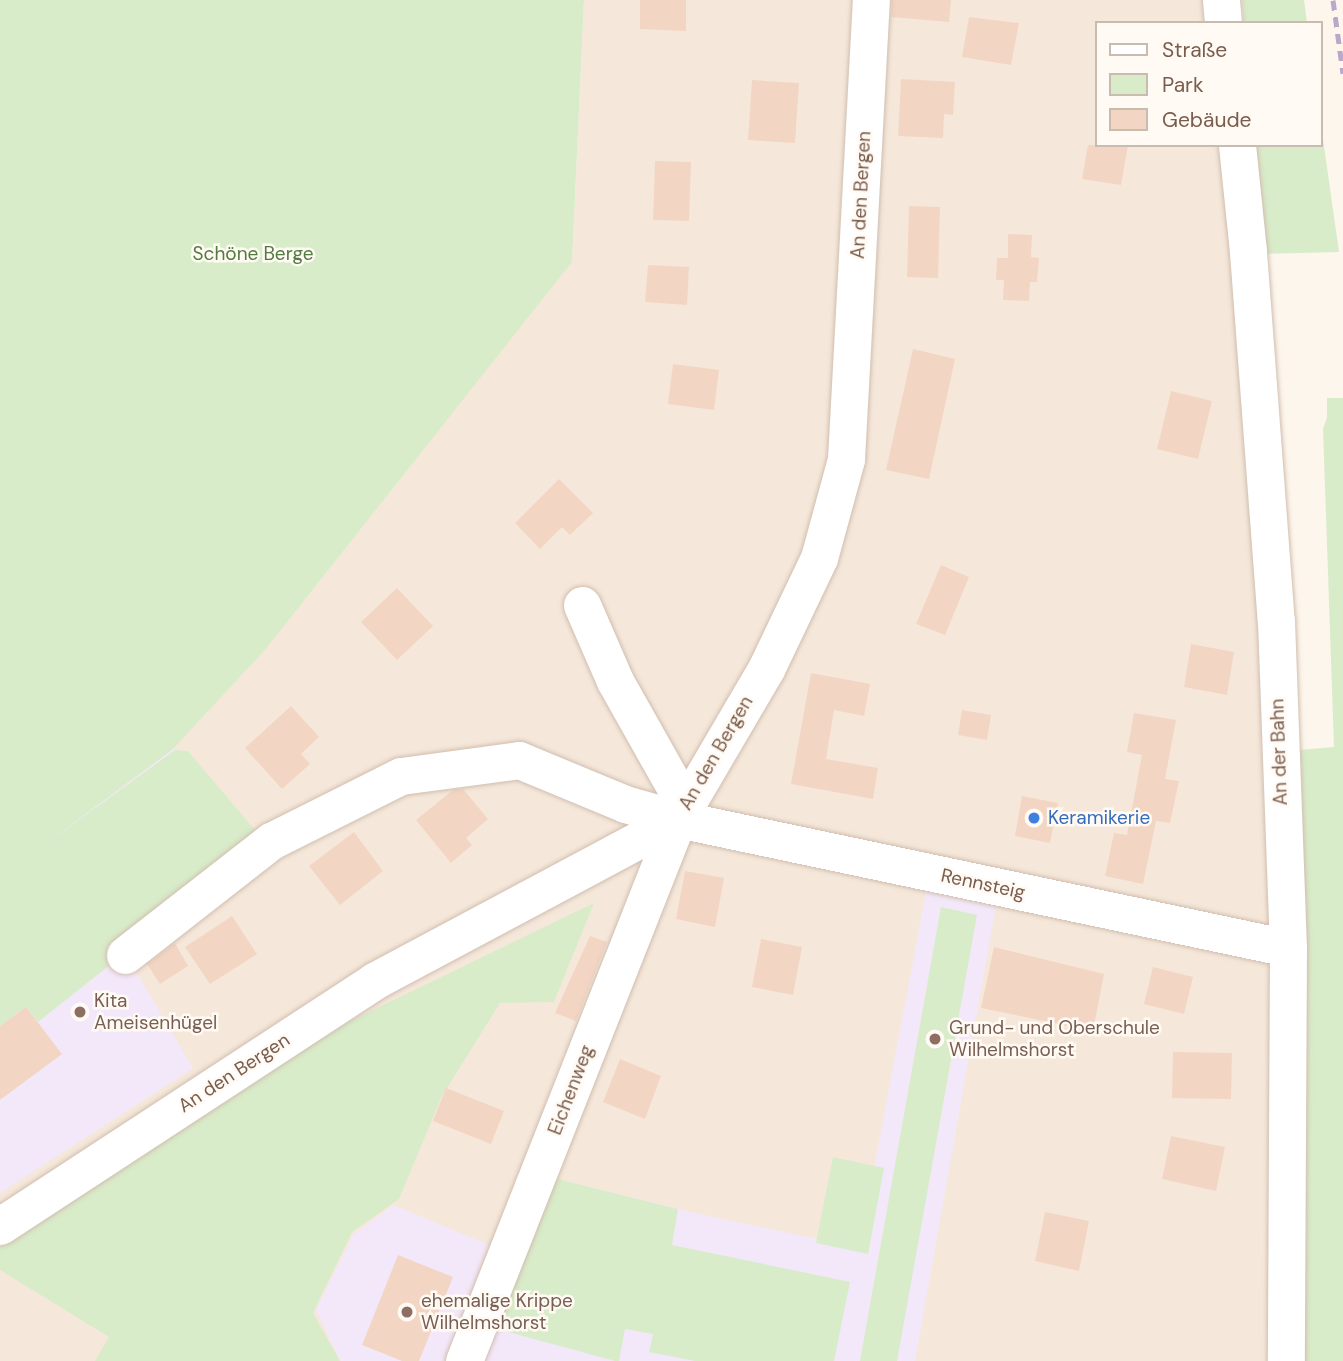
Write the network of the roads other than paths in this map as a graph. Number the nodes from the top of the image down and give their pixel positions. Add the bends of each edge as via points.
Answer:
1 (872, 0) edge
2 (1221, 0) edge
3 (1223, 21) edge
4 (1237, 147) edge
5 (582, 605) dead end
6 (681, 812) junction
7 (1288, 948) junction
8 (125, 955) dead end
9 (0, 1226) edge
10 (464, 1361) edge
11 (1286, 1361) edge

1 - 6 street, An den Bergen via 846,459 819,558 766,669
2 - 3 street
4 - 7 street, An der Bahn via 1276,621
5 - 6 street
6 - 7 street, Rennsteig
6 - 8 street, Rennsteig via 625,804 519,760 401,776 271,841
6 - 9 street, An den Bergen via 374,981
6 - 10 street, Eichenweg
7 - 11 street, An der Bahn

